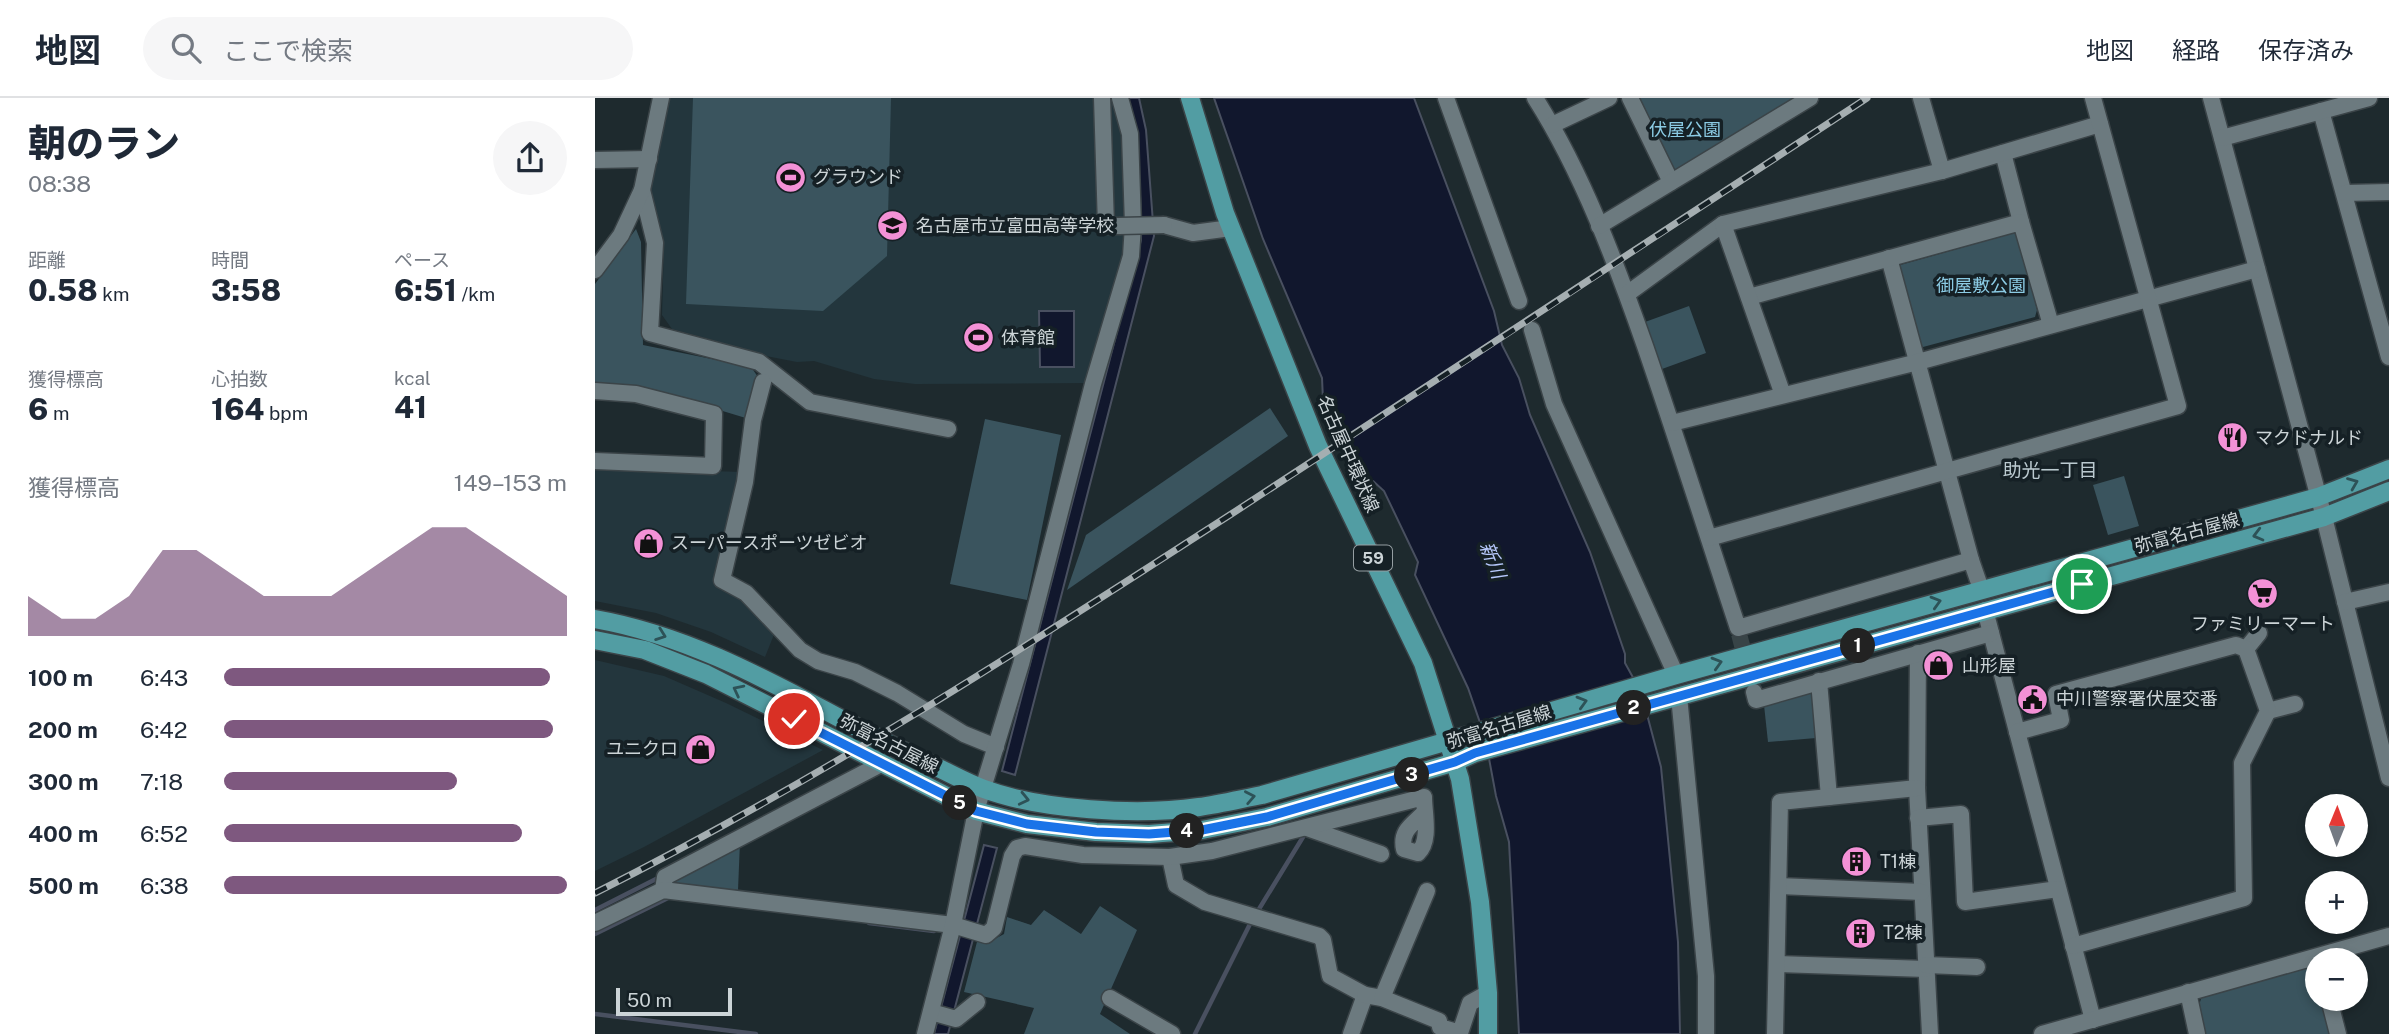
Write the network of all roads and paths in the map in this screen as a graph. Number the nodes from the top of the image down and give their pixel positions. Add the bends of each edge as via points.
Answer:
1 (661, 98) edge
2 (1101, 98) edge
3 (1121, 98) edge
4 (1190, 98) edge
5 (1446, 98) edge
6 (1535, 98) edge
7 (1609, 98) edge
8 (1630, 98) edge
9 (1810, 98) edge
10 (1921, 98) edge
11 (2093, 98) edge
12 (2211, 98) edge
13 (2369, 98) edge
14 (2321, 111) junction
15 (2100, 124) junction
16 (1552, 125) junction
17 (2222, 138) junction
18 (2003, 153) junction
19 (649, 159) junction
20 (595, 160) edge
21 (1942, 171) junction
22 (1671, 182) junction
23 (642, 190) junction
24 (2389, 192) edge
25 (2345, 193) junction
26 (2021, 222) junction
27 (1723, 224) junction
28 (1599, 226) junction
29 (1231, 228) junction
30 (1889, 258) junction
31 (2256, 269) junction
32 (595, 270) edge
33 (1627, 293) junction
34 (1749, 298) junction
35 (2148, 300) junction
36 (1520, 302) dead end
37 (2384, 316) edge
38 (2051, 325) junction
39 (1532, 330) dead end
40 (2389, 357) edge
41 (1918, 362) junction
42 (763, 382) dead end
43 (595, 391) edge
44 (1783, 395) junction
45 (1672, 423) junction
46 (948, 429) dead end
47 (595, 461) edge
48 (2389, 469) edge
49 (1948, 472) junction
50 (2389, 491) edge
51 (2318, 497) junction
52 (2324, 517) junction
53 (1709, 538) junction
54 (1971, 560) junction
55 (1981, 589) junction
56 (2389, 592) edge
57 (2345, 602) junction
58 (1986, 610) junction
59 (595, 620) edge
60 (1991, 633) junction
61 (2259, 634) dead end
62 (595, 640) edge
63 (2246, 649) junction
64 (1918, 653) junction
65 (1676, 675) junction
66 (1819, 681) junction
67 (1754, 692) dead end
68 (1679, 696) junction
69 (2295, 704) dead end
70 (2268, 711) junction
71 (2017, 732) junction
72 (1448, 741) junction
73 (996, 747) junction
74 (1455, 762) junction
75 (881, 764) junction
76 (2389, 778) edge
77 (1917, 788) junction
78 (984, 789) junction
79 (1829, 797) junction
80 (976, 811) junction
81 (1424, 813) dead end
82 (1918, 818) junction
83 (1307, 828) junction
84 (1381, 854) dead end
85 (1170, 857) junction
86 (1779, 887) junction
87 (2058, 888) junction
88 (663, 890) junction
89 (1427, 891) dead end
90 (1922, 892) junction
91 (595, 923) edge
92 (956, 926) junction
93 (2389, 936) edge
94 (2073, 946) junction
95 (2351, 948) edge
96 (2305, 962) edge
97 (1777, 964) junction
98 (1926, 967) junction
99 (1977, 967) dead end
100 (2188, 992) junction
101 (1488, 993) junction
102 (1365, 995) junction
103 (1109, 998) dead end
104 (1382, 998) junction
105 (977, 1002) dead end
106 (2332, 1011) edge
107 (934, 1013) junction
108 (2092, 1020) junction
109 (925, 1034) edge
110 (1172, 1034) edge
111 (1351, 1034) edge
112 (1478, 1034) edge
113 (1488, 1034) edge
114 (1706, 1034) edge
115 (1775, 1034) edge
116 (1930, 1034) edge
117 (2042, 1034) edge
118 (2197, 1034) edge
119 (2338, 1034) edge

1 - 19 street
2 - 29 street, bridge via 1106,226 1164,225 1193,233
3 - 73 street via 1130,134 1131,256
4 - 29 main road, 名古屋中環状線 / 59
5 - 36 street
6 - 16 street
7 - 16 street
8 - 22 street
9 - 22 street
10 - 21 street
11 - 15 street
12 - 17 street
13 - 14 street
14 - 17 street
14 - 25 street
15 - 18 street
15 - 35 street
16 - 28 street
17 - 31 street
18 - 21 street
18 - 26 street
19 - 20 street
19 - 23 street
21 - 27 street
22 - 28 street
23 - 32 street via 621,235
23 - 46 street via 655,243 650,333 759,362 810,402
24 - 25 street
25 - 37 street
26 - 30 street
26 - 38 street
27 - 33 street
27 - 34 street
28 - 33 street
29 - 72 main road, 名古屋中環状線 / 59 via 1318,446 1423,663
30 - 34 street
30 - 41 street
31 - 35 street
31 - 51 street
33 - 45 street
34 - 44 street
35 - 38 street
35 - 49 street via 2178,406
37 - 40 street
38 - 41 street
39 - 65 street via 1555,404
41 - 44 street
41 - 49 street
42 - 73 street via 722,580 745,593 800,650 818,661 855,672 964,734
43 - 47 street via 636,394 714,414 713,466
44 - 45 street
45 - 53 street
51 -> 48 main road, 弥富名古屋線
49 - 53 street
49 - 54 street
50 - 52 main road, 弥富名古屋線
51 - 52 street
51 - 55 main road, 弥富名古屋線
52 - 57 street
52 -> 58 main road, 弥富名古屋線
53 - 54 street via 1738,631
54 - 55 street
65 -> 55 main road, 弥富名古屋線
56 - 57 street
57 - 76 street
58 - 60 street
58 - 68 main road, 弥富名古屋線
59 -> 78 main road, 弥富名古屋線 via 653,632 719,657
60 - 64 street
60 - 71 street
61 - 63 street
75 -> 62 main road, 弥富名古屋線 via 706,674 645,650
63 - 70 street
63 - 71 street via 2236,645 2056,694 2061,720
64 - 66 street
64 - 77 street
72 -> 65 main road, 弥富名古屋線
66 - 67 street via 1756,700
66 - 79 street
68 - 74 main road, 弥富名古屋線
68 - 114 street via 1706,976
69 - 70 street
70 - 94 street via 2242,763 2244,898
71 - 87 street
72 - 74 main road, 名古屋中環状線 / 59
78 -> 72 main road, 弥富名古屋線 via 1031,801 1098,809 1198,808 1262,795
73 - 78 street
74 - 80 main road, 弥富名古屋線 via 1267,817 1202,830 1096,832 1027,824
74 - 101 main road, 名古屋中環状線 / 59 via 1480,902
75 - 80 main road, 弥富名古屋線
75 - 88 street via 666,877
77 - 79 street
77 - 82 street
78 - 80 street
79 - 86 street via 1780,802
80 - 92 street
81 - 83 street via 1424,797
82 - 87 street via 1961,814 1965,902
82 - 90 street
83 - 84 street
83 - 85 street
85 - 92 street via 1017,848 1011,856 994,928 986,935
85 - 102 street via 1177,885 1205,902 1319,936 1330,975
86 - 90 street
86 - 97 street
87 - 94 street
88 - 91 street
88 - 92 street
89 - 104 street
90 - 98 street
92 - 107 street
93 - 95 street
94 - 108 street
96 - 100 street
97 - 98 street
97 - 115 street
98 - 99 street
98 - 116 street
100 - 108 street
100 - 118 street
101 - 104 street via 1470,1003 1460,1033
101 - 112 street
101 - 113 main road, 名古屋中環状線 / 59
102 - 104 street
102 - 111 street
103 - 110 street
105 - 107 street via 956,1019
106 - 119 street
107 - 109 street
108 - 117 street

